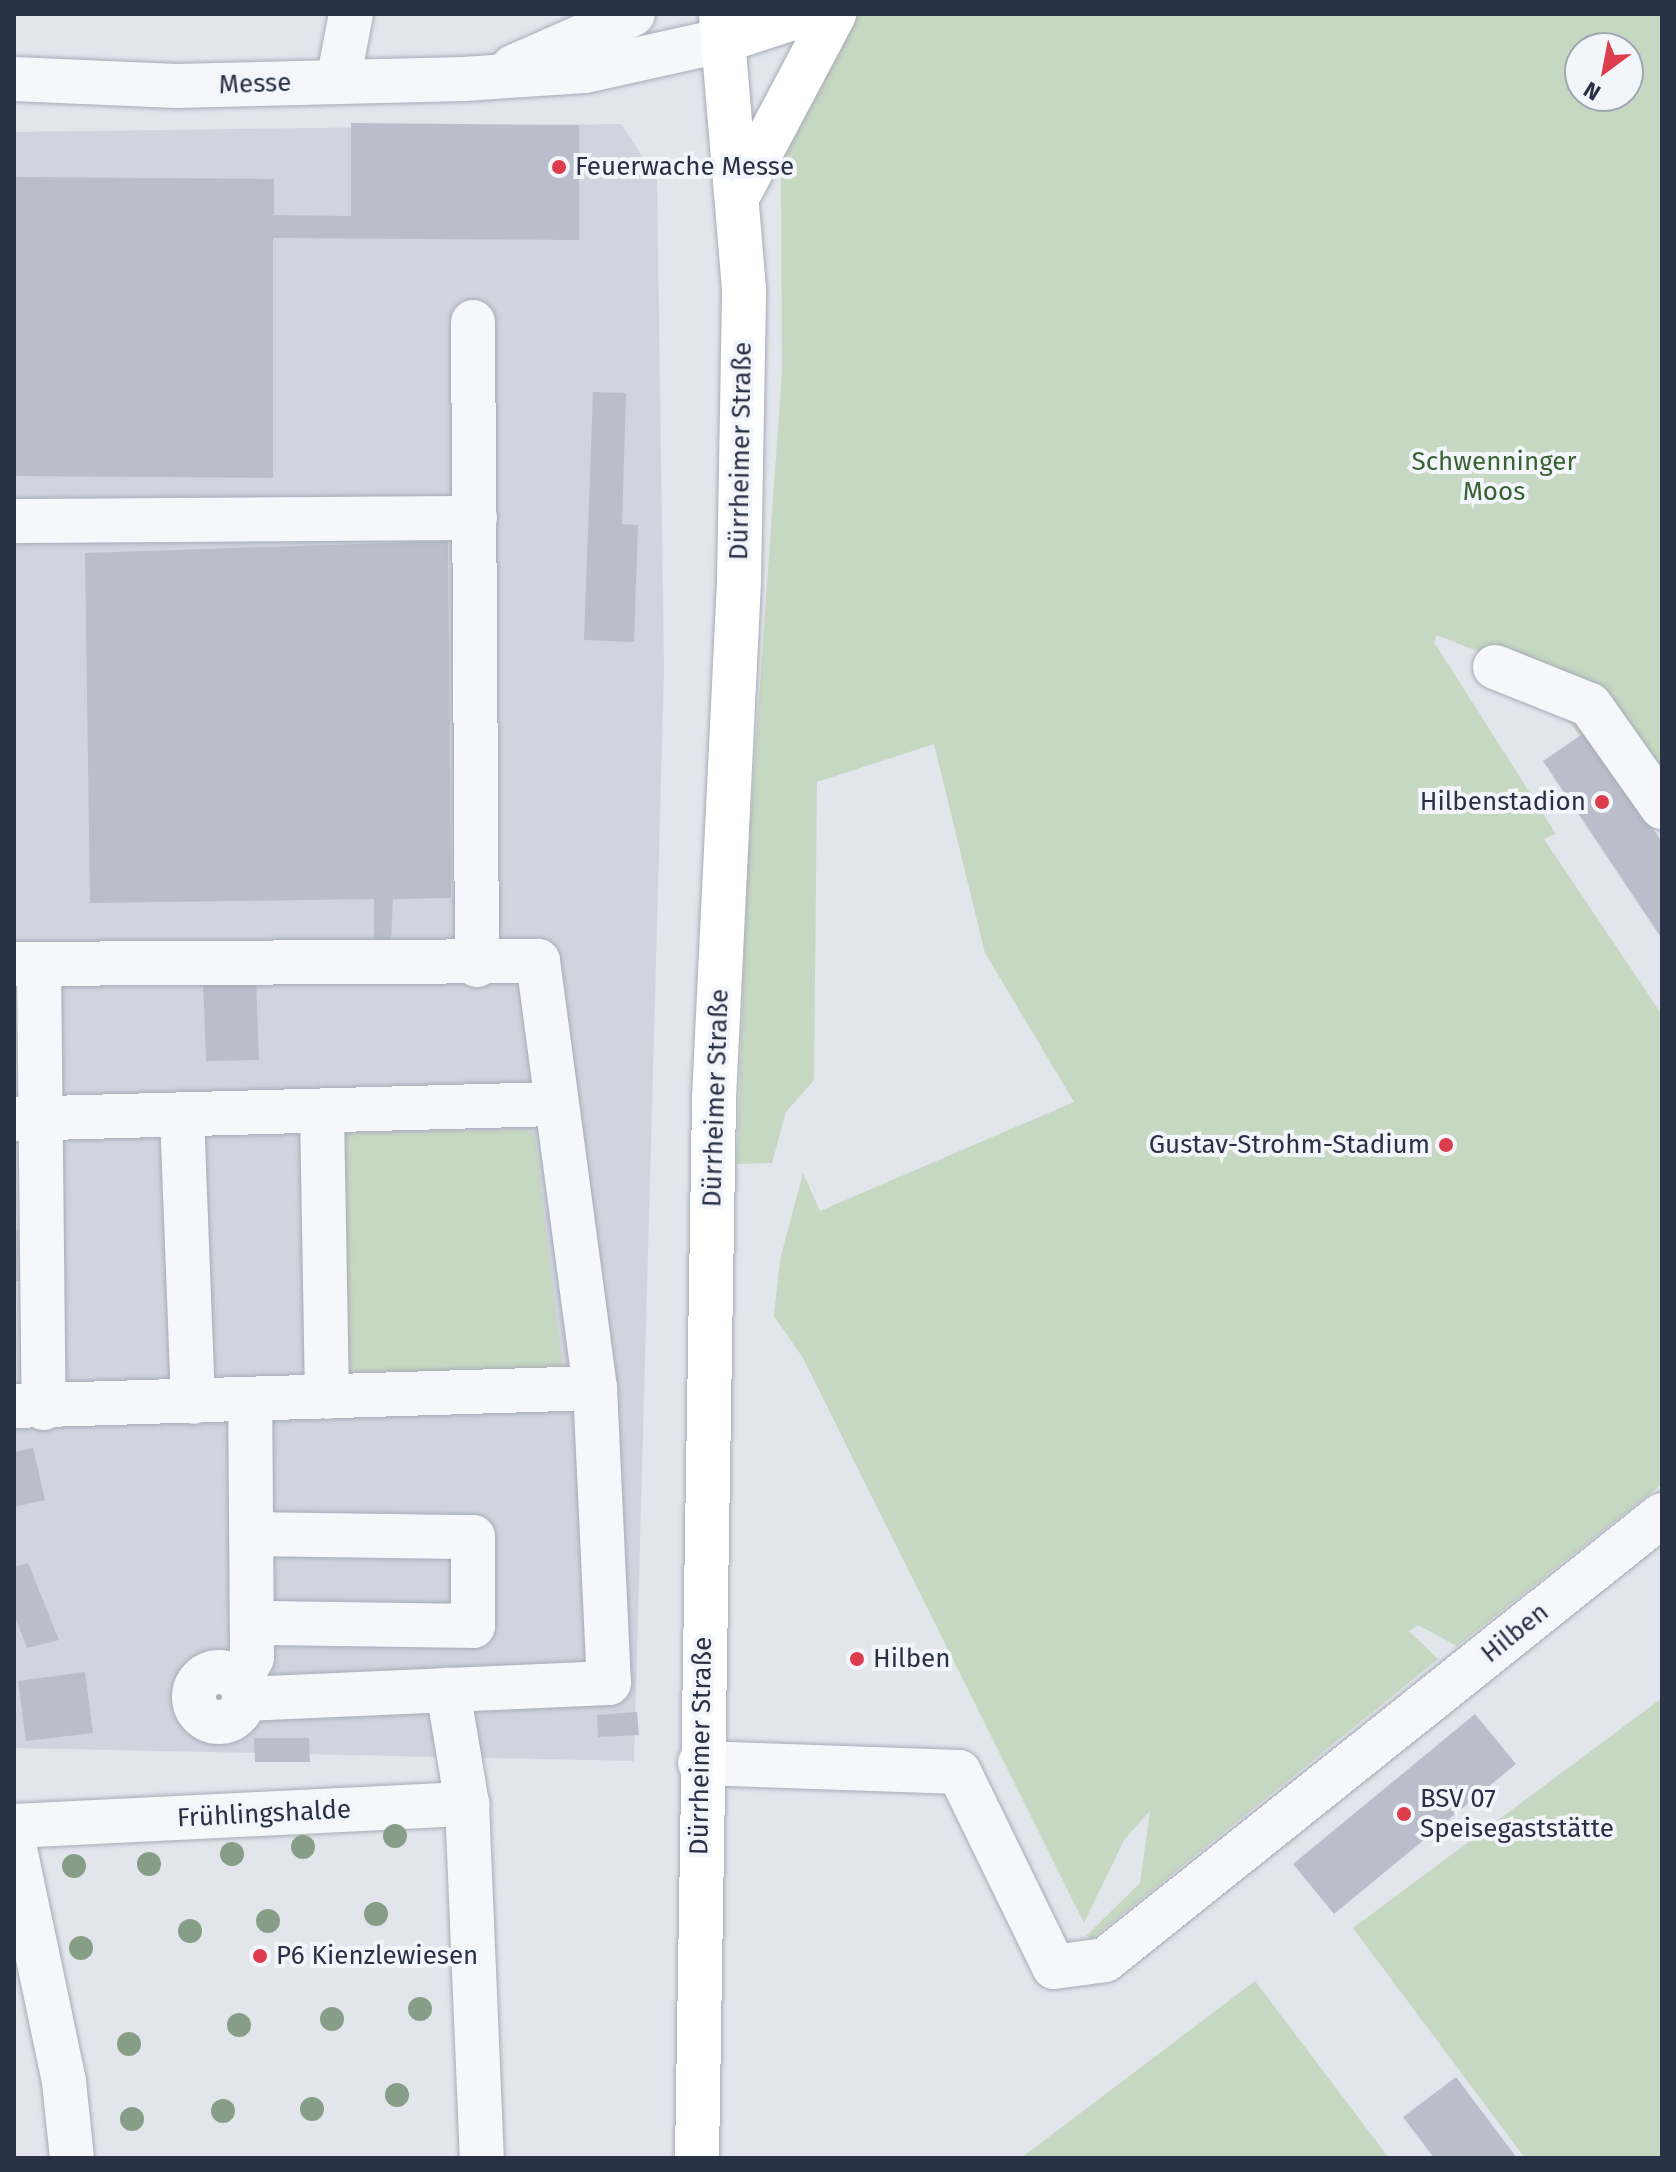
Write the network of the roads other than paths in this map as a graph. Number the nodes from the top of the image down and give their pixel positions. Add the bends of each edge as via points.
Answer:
1 (351, 14) edge
2 (633, 14) edge
3 (805, 14) edge
4 (834, 14) edge
5 (723, 27) edge
6 (496, 75) junction
7 (14, 79) edge
8 (338, 81) junction
9 (741, 190) junction
10 (473, 322) dead end
11 (475, 518) junction
12 (14, 521) edge
13 (1495, 667) dead end
14 (1662, 807) edge
15 (26, 964) edge
16 (477, 965) junction
17 (556, 1104) junction
18 (322, 1111) junction
19 (182, 1115) junction
20 (28, 1118) edge
21 (595, 1388) junction
22 (327, 1397) junction
23 (223, 1401) junction
24 (29, 1407) edge
25 (1662, 1515) edge
26 (252, 1534) junction
27 (243, 1667) junction
28 (502, 1688) junction
29 (448, 1690) junction
30 (463, 1756) junction
31 (700, 1763) junction
32 (467, 1804) junction
33 (14, 1826) edge
34 (14, 1844) edge
35 (72, 2158) edge
36 (482, 2158) edge
37 (697, 2158) edge

1 - 8 street
2 - 6 street, Messe
3 - 5 main road
4 - 9 main road
5 - 6 street, Messe via 585,71
5 - 9 main road, Dürrheimer Straße
6 - 8 street, Messe
7 - 8 street, Messe via 176,86
9 - 31 main road, Dürrheimer Straße via 739,581 714,1098
10 - 11 street
11 - 12 street
11 - 16 street
13 - 14 street via 1590,705
15 - 16 street
15 - 20 street
16 - 17 street via 538,961
17 - 18 street
17 - 21 street
18 - 19 street
18 - 22 street
19 - 20 street
19 - 23 street
20 - 24 street
21 - 22 street
21 - 28 street via 609,1683
22 - 23 street
23 - 24 street
23 - 26 street
23 - 27 street via 233,1647
25 - 31 street, Hilben via 1105,1960 1054,1967 959,1772
26 - 27 street
26 - 27 street via 473,1537 473,1626
27 - 29 street
28 - 29 street
28 - 30 street via 478,1697
29 - 30 street
30 - 32 street
31 - 37 main road, Dürrheimer Straße
32 - 33 street, Frühlingshalde
32 - 36 street
34 - 35 street via 64,2082

